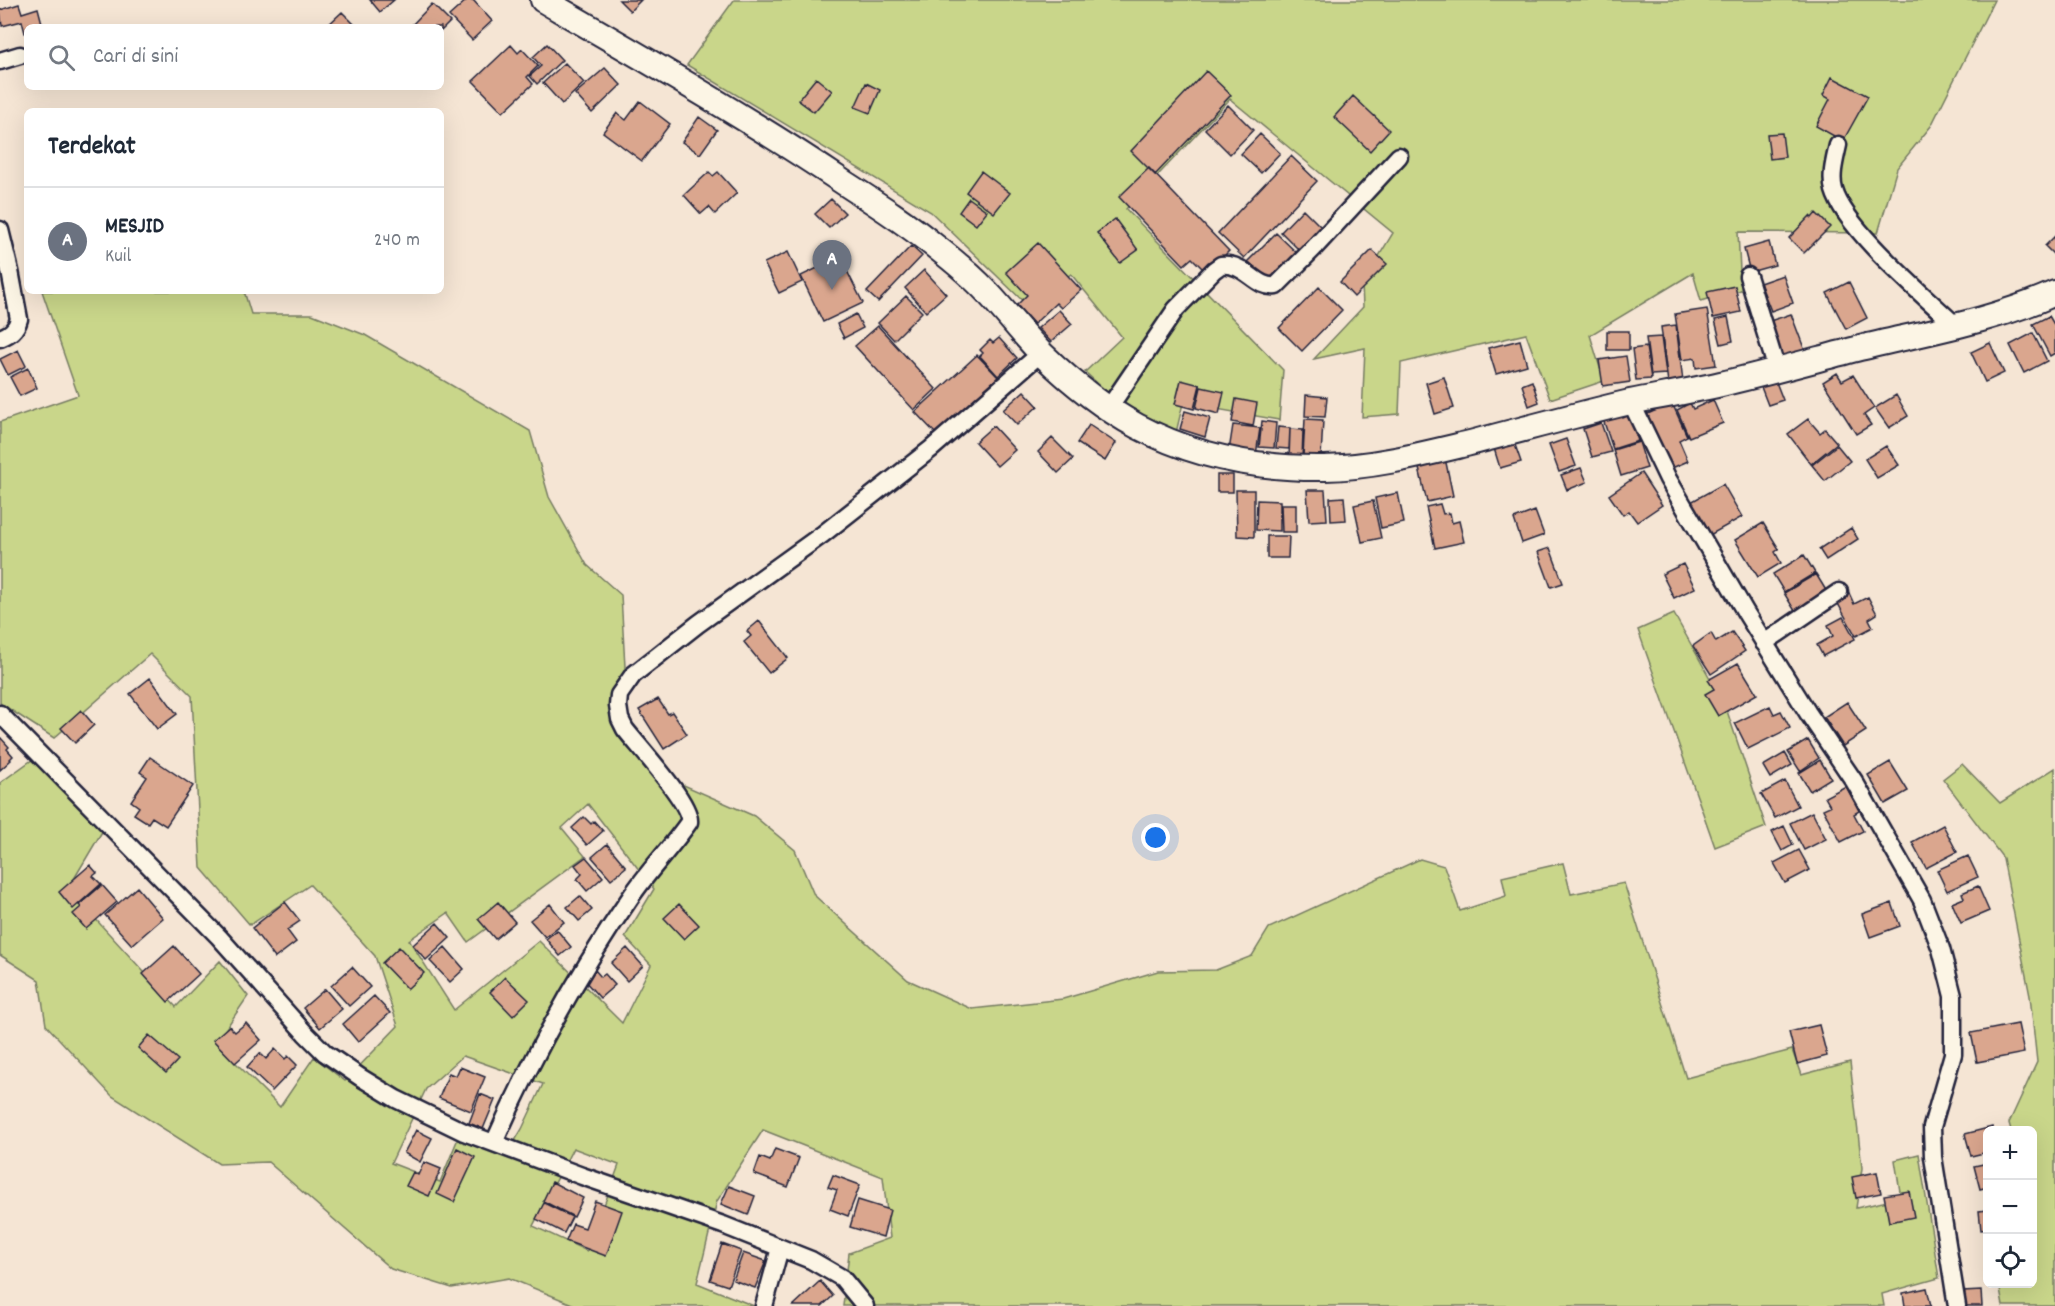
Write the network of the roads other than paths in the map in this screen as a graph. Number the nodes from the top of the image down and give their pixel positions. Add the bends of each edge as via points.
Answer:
1 (545, 0) edge
2 (20, 55) dead end
3 (0, 61) edge
4 (1838, 145) dead end
5 (1399, 156) dead end
6 (0, 230) edge
7 (1748, 276) dead end
8 (2055, 293) edge
9 (1956, 326) junction
10 (0, 338) edge
11 (1041, 353) junction
12 (1777, 370) junction
13 (1631, 402) junction
14 (1108, 410) junction
15 (1839, 592) dead end
16 (1764, 643) junction
17 (0, 714) edge
18 (494, 1143) junction
19 (780, 1248) junction
20 (764, 1306) edge
21 (865, 1306) edge
22 (1957, 1306) edge

1 - 11 street via 754,124 894,216 986,290
2 - 3 street
4 - 9 street via 1834,190 1846,214
5 - 14 street via 1276,286 1266,286 1238,267 1228,265 1214,270 1176,309
6 - 10 street via 19,320 12,332
7 - 12 street
8 - 9 street
9 - 12 street
11 - 14 street
11 - 18 street via 931,450 698,624 623,687 619,694 620,719 680,798 689,813 689,822 631,896 572,988
12 - 13 street
13 - 14 street via 1406,458 1328,468 1248,464 1212,456 1178,445
13 - 16 street via 1668,479
15 - 16 street
16 - 22 street via 1854,781 1922,900 1941,949 1953,996 1953,1054 1932,1127 1933,1157
17 - 18 street via 219,937 325,1053 396,1099
18 - 19 street
19 - 20 street
19 - 21 street via 842,1278

